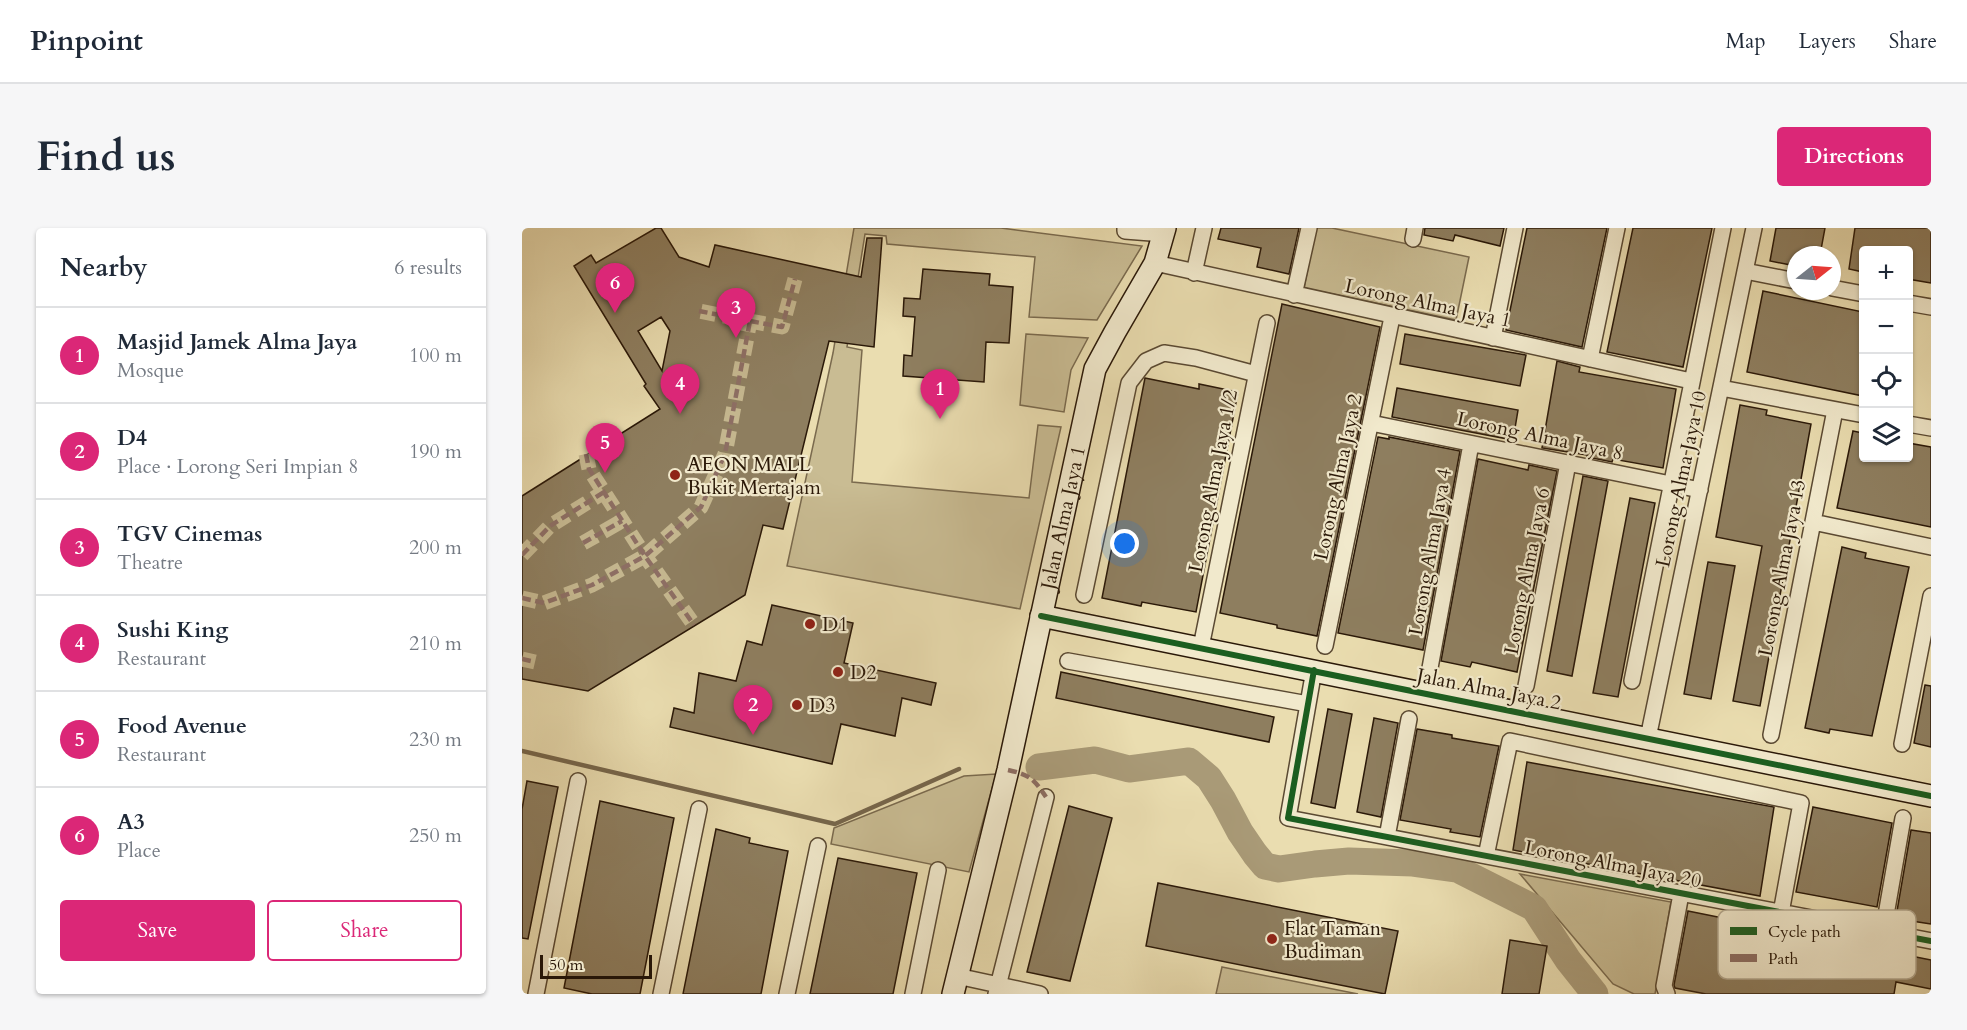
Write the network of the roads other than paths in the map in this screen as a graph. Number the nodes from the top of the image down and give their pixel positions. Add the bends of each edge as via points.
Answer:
1 (1125, 228) edge
2 (1204, 228) edge
3 (1309, 228) edge
4 (1515, 228) edge
5 (1617, 228) edge
6 (1723, 228) edge
7 (1754, 228) edge
8 (1164, 231) edge
9 (1155, 263) junction
10 (1745, 271) junction
11 (1194, 273) junction
12 (1787, 279) edge
13 (1841, 290) edge
14 (1859, 293) edge
15 (1294, 295) junction
16 (1913, 304) edge
17 (1931, 307) edge
18 (1392, 317) junction
19 (1267, 323) dead end
20 (1493, 338) junction
21 (1590, 359) junction
22 (1256, 374) junction
23 (1691, 381) junction
24 (1721, 388) junction
25 (1835, 410) junction
26 (1859, 414) edge
27 (1371, 423) junction
28 (1913, 425) edge
29 (1931, 428) edge
30 (1471, 444) junction
31 (1568, 464) junction
32 (1670, 484) junction
33 (1700, 490) junction
34 (1812, 522) junction
35 (1931, 547) edge
36 (1084, 595) dead end
37 (1931, 596) edge
38 (1041, 616) junction
39 (1324, 646) dead end
40 (1201, 647) junction
41 (1068, 661) dead end
42 (1430, 668) dead end
43 (1314, 670) junction
44 (1632, 681) dead end
45 (1526, 686) dead end
46 (1308, 704) junction
47 (1409, 718) dead end
48 (1771, 735) dead end
49 (1648, 738) junction
50 (1902, 744) dead end
51 (578, 780) dead end
52 (1931, 796) edge
53 (1046, 797) dead end
54 (699, 809) dead end
55 (1903, 818) dead end
56 (1387, 837) junction
57 (818, 846) dead end
58 (1486, 856) junction
59 (938, 870) dead end
60 (1681, 894) junction
61 (1765, 910) edge
62 (1782, 910) edge
63 (1887, 910) edge
64 (1916, 938) edge
65 (1931, 941) edge
66 (955, 985) edge
67 (997, 990) edge
68 (536, 994) edge
69 (661, 994) edge
70 (787, 994) edge
71 (913, 994) edge
72 (1040, 994) edge
73 (1667, 994) edge

1 - 8 street
2 - 11 street
3 - 15 street
4 - 20 street
5 - 21 street
6 - 23 street, Lorong Alma Jaya 10
7 - 10 street, Lorong Alma Jaya 10
8 - 9 street, Jalan Alma Jaya 1
9 - 11 street, Lorong Alma Jaya 1
9 - 38 street, Jalan Alma Jaya 1 via 1095,369
10 - 12 street
10 - 24 street, Lorong Alma Jaya 10
11 - 15 street, Lorong Alma Jaya 1
13 - 14 street
15 - 18 street, Lorong Alma Jaya 1
16 - 17 street
18 - 20 street, Lorong Alma Jaya 1
18 - 27 street, Lorong Alma Jaya 2
19 - 22 street, Lorong Alma Jaya 1/2
20 - 21 street, Lorong Alma Jaya 1
21 - 23 street, Lorong Alma Jaya 1
22 - 36 street via 1164,353 1146,361 1129,383
22 - 40 street, Lorong Alma Jaya 1/2
23 - 32 street, Lorong Alma Jaya 10
24 - 25 street
24 - 33 street, Lorong Alma Jaya 10
25 - 26 street
25 - 34 street, Lorong Alma Jaya 13
27 - 30 street, Lorong Alma Jaya 8
27 - 39 street, Lorong Alma Jaya 2
28 - 29 street
30 - 31 street, Lorong Alma Jaya 8
30 - 42 street, Lorong Alma Jaya 4
31 - 32 street, Lorong Alma Jaya 8
31 - 45 street, Lorong Alma Jaya 6
32 - 33 street, Lorong Alma Jaya 8
32 - 44 street, Lorong Alma Jaya 10
33 - 49 street, Lorong Alma Jaya 10
34 - 35 street
34 - 48 street, Lorong Alma Jaya 13
37 - 50 street
38 - 40 street, Jalan Alma Jaya 2
38 - 66 street, Jalan Alma Jaya 1
40 - 43 street, Jalan Alma Jaya 2
41 - 46 street
43 - 46 street
43 - 49 street, Jalan Alma Jaya 2
46 - 56 street, Lorong Alma Jaya 20 via 1288,818
47 - 56 street
49 - 52 street, Jalan Alma Jaya 2
51 - 68 street
53 - 67 street
54 - 69 street
55 - 63 street
56 - 58 street, Lorong Alma Jaya 20
57 - 70 street
58 - 60 street, Lorong Alma Jaya 20
58 - 62 street via 1510,741 1801,803
59 - 71 street
60 - 61 street, Lorong Alma Jaya 20
60 - 73 street via 1664,986
64 - 65 street, Lorong Alma Jaya 20
66 - 67 street
67 - 72 street

